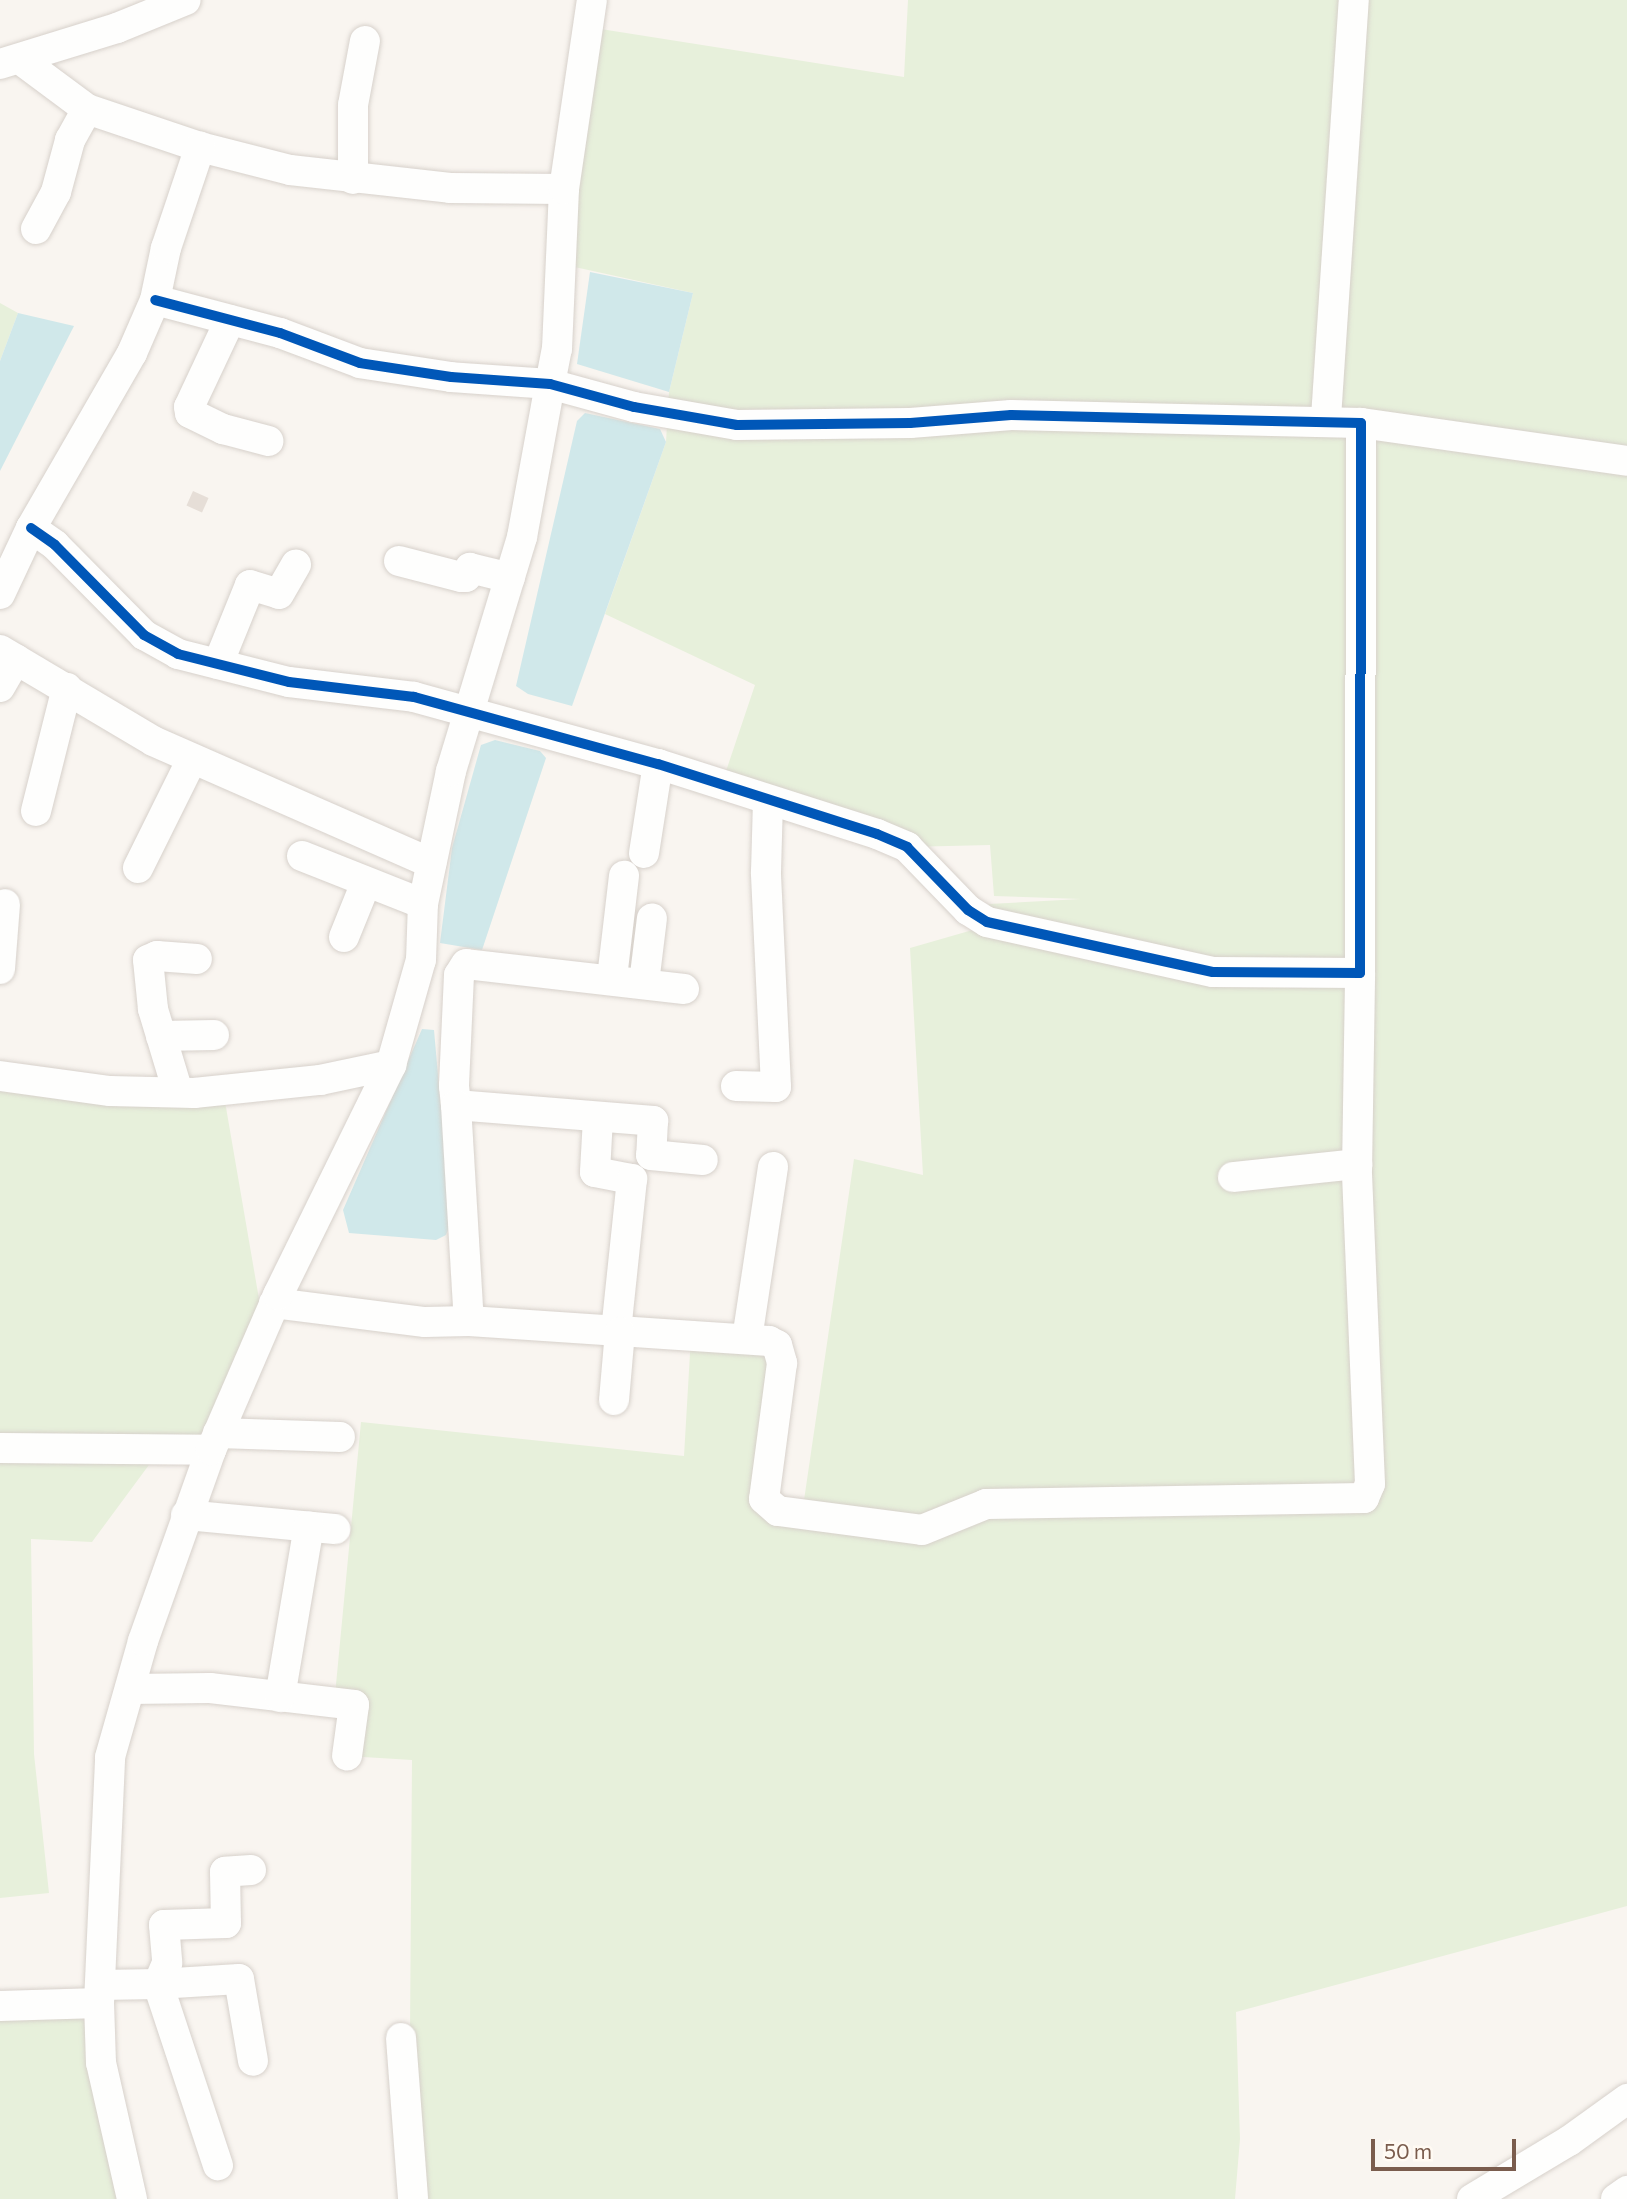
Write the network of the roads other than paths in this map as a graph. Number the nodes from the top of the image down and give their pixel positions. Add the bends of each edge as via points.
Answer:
1 (186, 0) edge
2 (592, 0) edge
3 (1354, 0) edge
4 (365, 41) dead end
5 (11, 62) edge
6 (87, 109) junction
7 (200, 147) junction
8 (353, 179) junction
9 (564, 190) junction
10 (36, 229) dead end
11 (155, 300) junction
12 (230, 320) junction
13 (550, 384) junction
14 (1326, 418) junction
15 (1361, 423) junction
16 (268, 441) dead end
17 (1627, 461) edge
18 (31, 528) junction
19 (399, 561) dead end
20 (296, 564) dead end
21 (510, 578) junction
22 (0, 594) edge
23 (8, 654) edge
24 (218, 664) junction
25 (0, 688) edge
26 (67, 688) junction
27 (469, 714) junction
28 (192, 759) junction
29 (658, 764) junction
30 (768, 802) junction
31 (36, 811) dead end
32 (644, 853) dead end
33 (302, 856) dead end
34 (430, 863) junction
35 (138, 867) dead end
36 (624, 876) dead end
37 (365, 885) junction
38 (5, 904) dead end
39 (423, 904) junction
40 (652, 918) dead end
41 (344, 937) dead end
42 (198, 959) dead end
43 (421, 960) junction
44 (466, 964) junction
45 (0, 969) edge
46 (1360, 973) junction
47 (612, 978) junction
48 (644, 983) junction
49 (684, 989) dead end
50 (161, 1035) junction
51 (214, 1035) dead end
52 (391, 1065) junction
53 (0, 1076) edge
54 (736, 1086) dead end
55 (178, 1092) junction
56 (456, 1105) junction
57 (598, 1118) junction
58 (703, 1160) dead end
59 (1357, 1164) junction
60 (773, 1167) dead end
61 (1233, 1177) dead end
62 (274, 1303) junction
63 (469, 1321) junction
64 (618, 1331) junction
65 (747, 1339) junction
66 (614, 1400) dead end
67 (340, 1437) dead end
68 (214, 1441) junction
69 (0, 1448) edge
70 (186, 1515) junction
71 (130, 1689) junction
72 (281, 1697) junction
73 (347, 1756) dead end
74 (251, 1870) dead end
75 (158, 1984) junction
76 (99, 1994) junction
77 (0, 2006) edge
78 (401, 2038) dead end
79 (253, 2061) dead end
80 (1627, 2099) edge
81 (218, 2165) dead end
82 (1627, 2191) edge
83 (132, 2199) edge
84 (413, 2199) edge
85 (1472, 2199) edge
86 (1616, 2199) edge

1 - 5 street
2 - 9 street
3 - 14 street
4 - 8 street via 353,105
5 - 6 street
6 - 7 street
6 - 10 street via 70,140 56,192
7 - 8 street via 290,170
7 - 11 street via 166,248
8 - 9 street via 450,188
9 - 13 street
11 - 12 street
11 - 18 street via 132,353
12 - 13 street via 360,363 451,377
12 - 16 street via 190,413 223,429
13 - 14 street via 634,407 737,425 910,423 1011,415
13 - 21 street
14 - 15 street
15 - 17 street
15 - 46 street
18 - 22 street
18 - 24 street via 55,545 144,635 178,654
19 - 21 street via 466,578 470,568
20 - 24 street via 279,594 250,585
21 - 27 street
23 - 25 street
23 - 26 street
24 - 27 street via 289,682 414,697
26 - 28 street
26 - 31 street
27 - 29 street
27 - 34 street
28 - 34 street
28 - 35 street
29 - 30 street
29 - 32 street
30 - 46 street via 907,847 968,910 987,922 1213,972
30 - 54 street via 766,872 776,1087
33 - 37 street
34 - 39 street
36 - 47 street
37 - 39 street
37 - 41 street
38 - 45 street
39 - 43 street
40 - 48 street
42 - 50 street via 157,956 148,960
43 - 44 street
43 - 52 street
44 - 47 street
44 - 56 street via 459,975
46 - 59 street
47 - 48 street
48 - 49 street
50 - 51 street
50 - 55 street
52 - 55 street via 320,1080
52 - 62 street
53 - 55 street via 110,1091
56 - 57 street
56 - 63 street
57 - 58 street via 653,1121 651,1155
57 - 64 street via 594,1172 632,1179
59 - 61 street
59 - 65 street via 1370,1484 1364,1498 986,1504 922,1530 778,1511 764,1499 781,1354 769,1341
60 - 65 street
62 - 63 street via 425,1322
62 - 68 street
63 - 64 street
64 - 65 street
64 - 66 street
67 - 68 street
68 - 69 street
68 - 70 street
70 - 71 street
70 - 72 street via 322,1527
71 - 72 street via 210,1688
71 - 76 street via 110,1757
72 - 73 street via 354,1705
74 - 75 street via 225,1872 226,1923 164,1925 167,1963
75 - 76 street
75 - 79 street via 239,1979
75 - 81 street
76 - 77 street
76 - 83 street via 101,2063
78 - 84 street
80 - 85 street via 1569,2141
82 - 86 street

